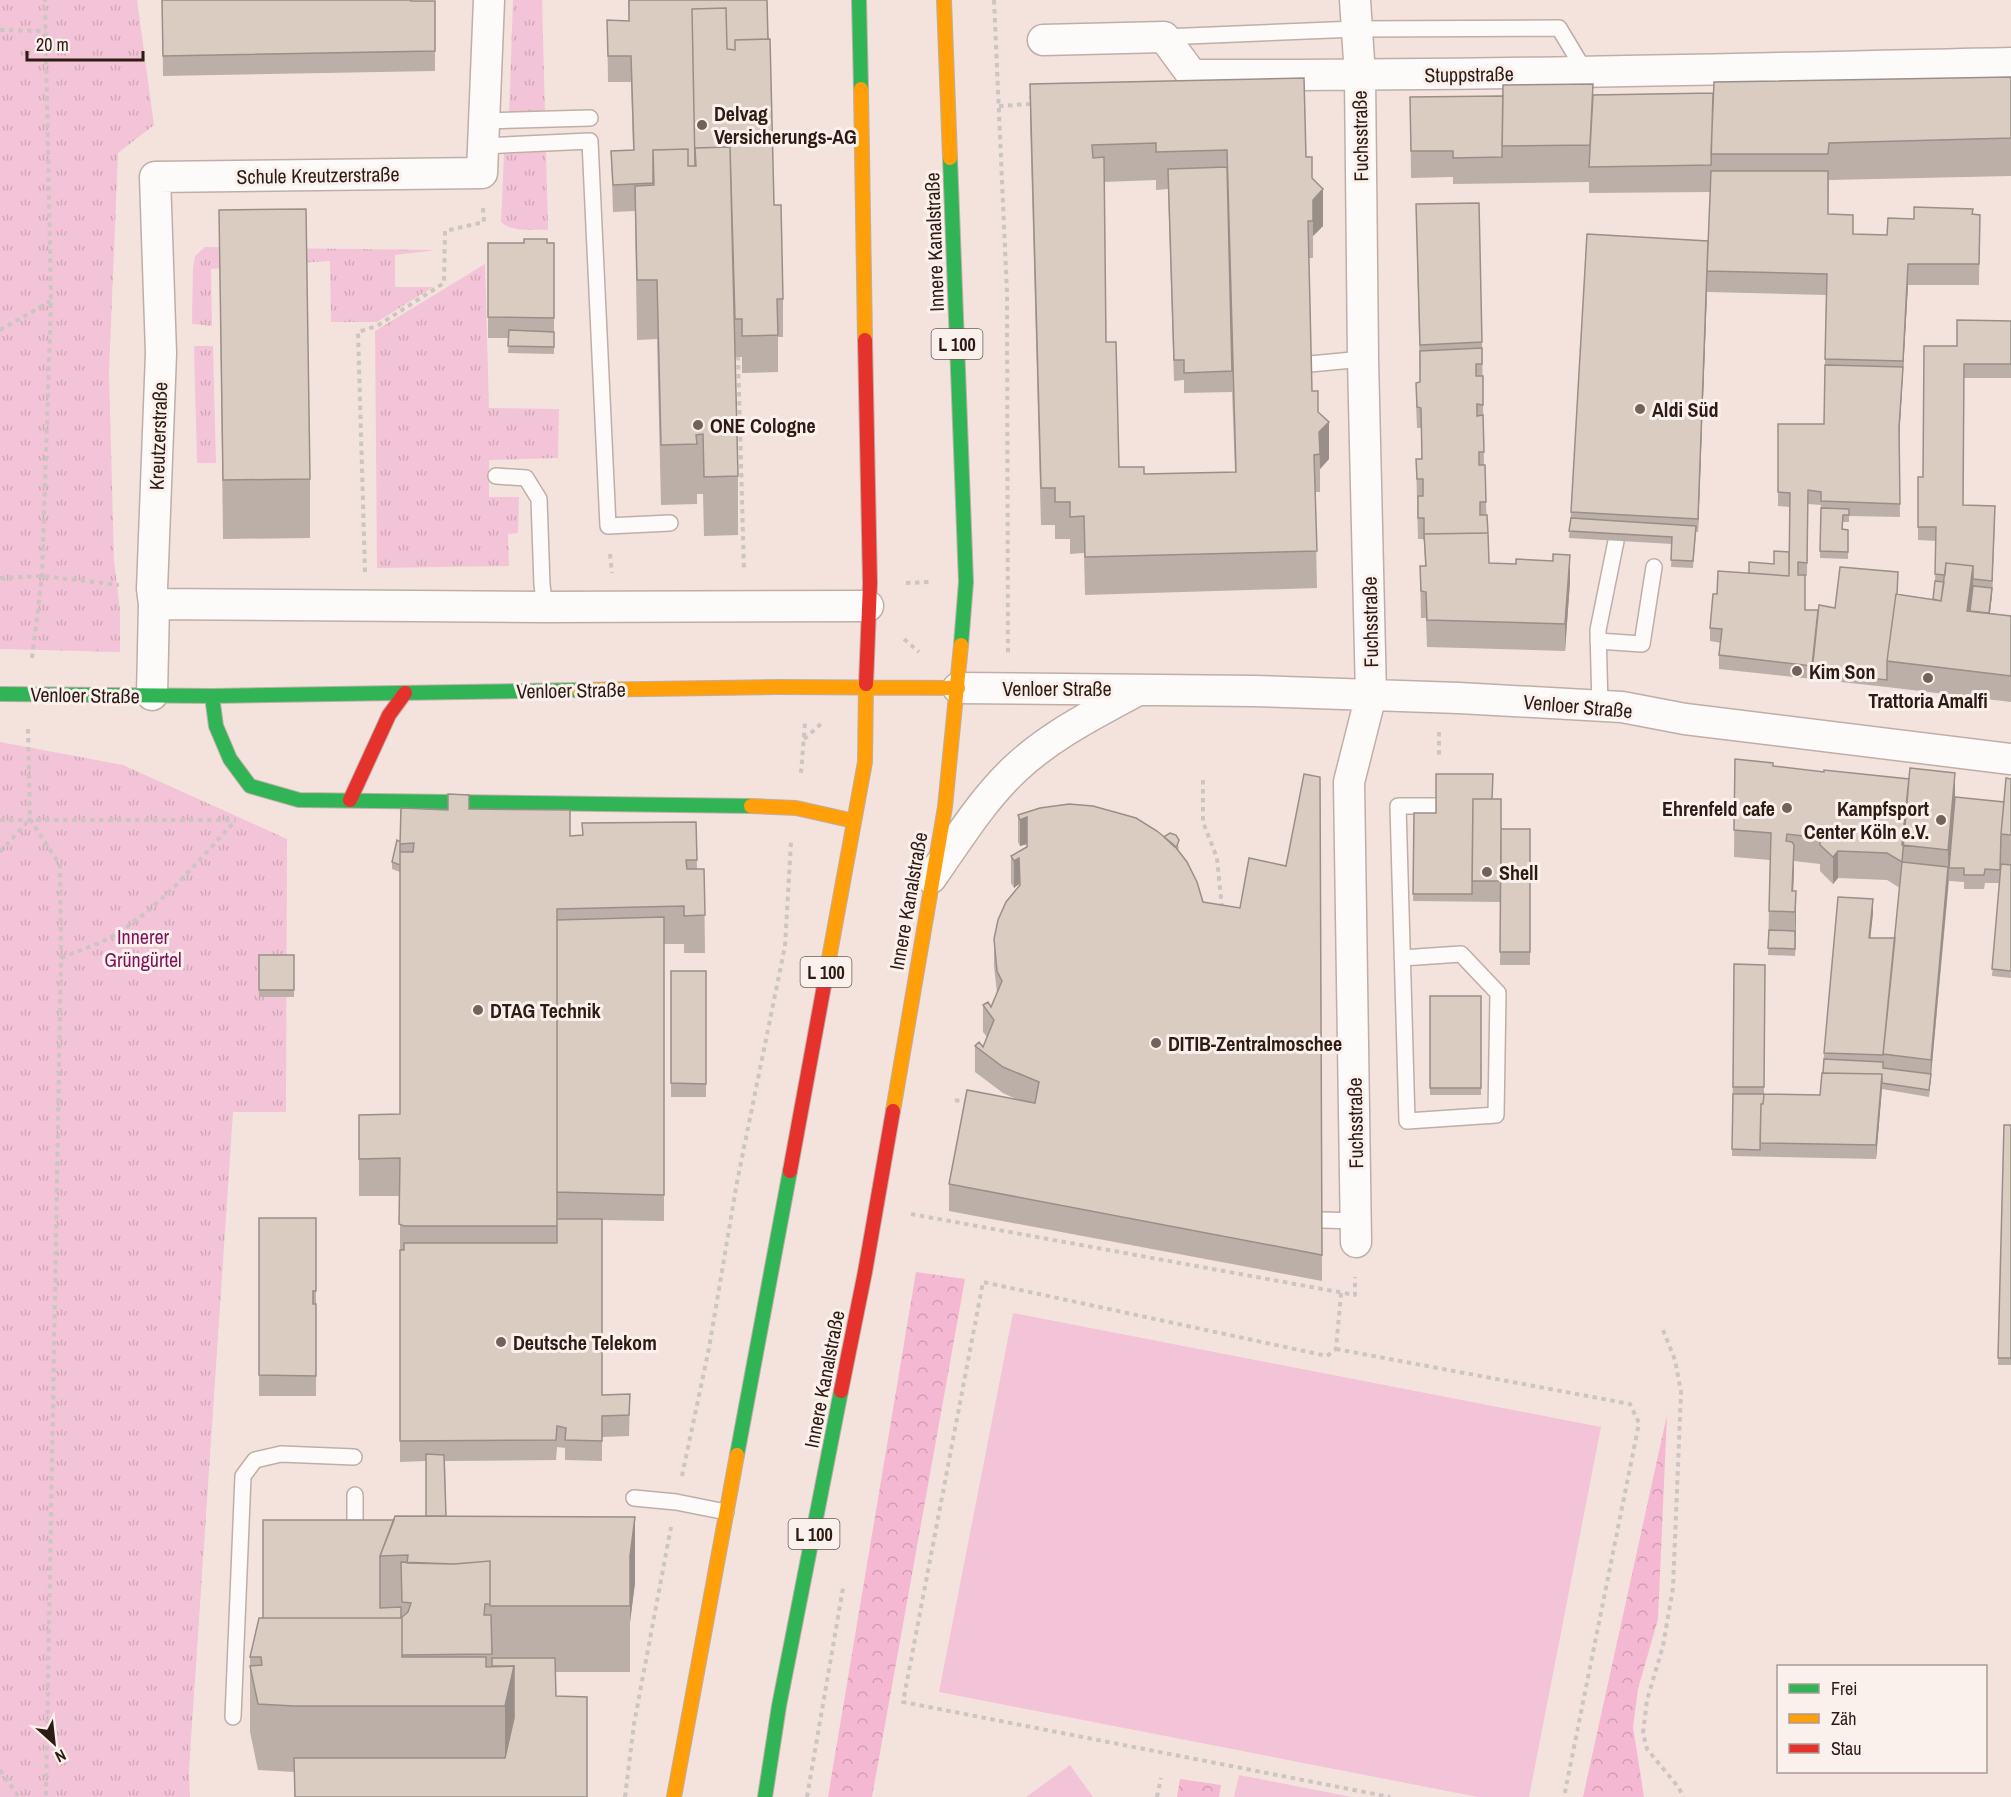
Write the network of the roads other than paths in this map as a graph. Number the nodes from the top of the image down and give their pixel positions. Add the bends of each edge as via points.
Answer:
1 (489, 0) edge
2 (859, 0) edge
3 (944, 0) edge
4 (1355, 0) edge
5 (1356, 29) junction
6 (1164, 37) junction
7 (1043, 40) dead end
8 (2011, 63) edge
9 (1586, 73) junction
10 (1360, 76) junction
11 (590, 118) dead end
12 (483, 146) junction
13 (155, 177) joint
14 (1363, 359) junction
15 (1310, 364) edge
16 (496, 476) dead end
17 (670, 523) edge
18 (1616, 541) edge
19 (1654, 567) dead end
20 (153, 597) junction
21 (868, 606) junction
22 (545, 607) junction
23 (1598, 641) junction
24 (866, 687) junction
25 (958, 688) junction
26 (1142, 688) junction
27 (405, 693) junction
28 (0, 694) edge
29 (152, 695) junction
30 (1371, 695) junction
31 (212, 696) junction
32 (1600, 706) junction
33 (2011, 759) edge
34 (350, 800) junction
35 (1436, 806) edge
36 (854, 821) junction
37 (931, 878) junction
38 (1402, 958) junction
39 (1322, 1220) edge
40 (1356, 1231) joint
41 (354, 1456) dead end
42 (355, 1495) dead end
43 (633, 1498) dead end
44 (726, 1512) junction
45 (355, 1531) edge
46 (233, 1717) dead end
47 (674, 1797) edge
48 (765, 1797) edge

1 - 12 street
2 - 21 main road, L 100
3 - 25 main road, Innere Kanalstraße / L 100 via 966,582
4 - 5 street, Fuchsstraße
5 - 6 lane
5 - 9 lane via 1559,28
5 - 10 street, Fuchsstraße
6 - 7 street
6 - 10 street, Stuppstraße via 1192,75
8 - 9 street, Stuppstraße
9 - 10 street, Stuppstraße
10 - 14 street, Fuchsstraße
11 - 12 lane
12 - 13 street, Schule Kreutzerstraße
12 - 17 lane via 590,141 608,526
13 - 20 street, Kreutzerstraße via 161,353
14 - 15 lane
14 - 30 street, Fuchsstraße
16 - 22 lane via 526,478 538,499
18 - 23 lane
19 - 23 lane via 1642,644
20 - 22 street via 366,606
20 - 29 street, Kreutzerstraße
21 - 22 street
21 - 24 main road, L 100
23 - 32 lane
24 - 25 main road, Venloer Straße
24 - 27 main road, Venloer Straße
24 - 36 main road, L 100 via 865,762
25 - 26 street, Venloer Straße
25 - 37 main road, Innere Kanalstraße / L 100 via 949,780
26 - 30 street, Venloer Straße
26 - 37 street, Venloer Straße via 1049,741 1015,768 981,807
27 - 31 main road, Venloer Straße
27 - 34 main road via 389,715
28 - 29 main road, Venloer Straße
29 - 31 main road, Venloer Straße
30 - 32 street, Venloer Straße
30 - 40 street, Fuchsstraße via 1348,782
31 - 34 main road via 216,726 230,759 250,786 299,800
32 - 33 street, Venloer Straße via 1685,720
34 - 36 main road via 776,806
35 - 38 lane via 1398,806
36 - 44 main road, L 100
37 - 48 main road, Innere Kanalstraße / L 100 via 848,1365 779,1706
38 - 38 lane via 1461,954 1498,993 1496,1115 1407,1121
39 - 40 lane
41 - 46 lane via 281,1454 255,1460 243,1476
42 - 45 lane
43 - 44 lane
44 - 47 main road, L 100

